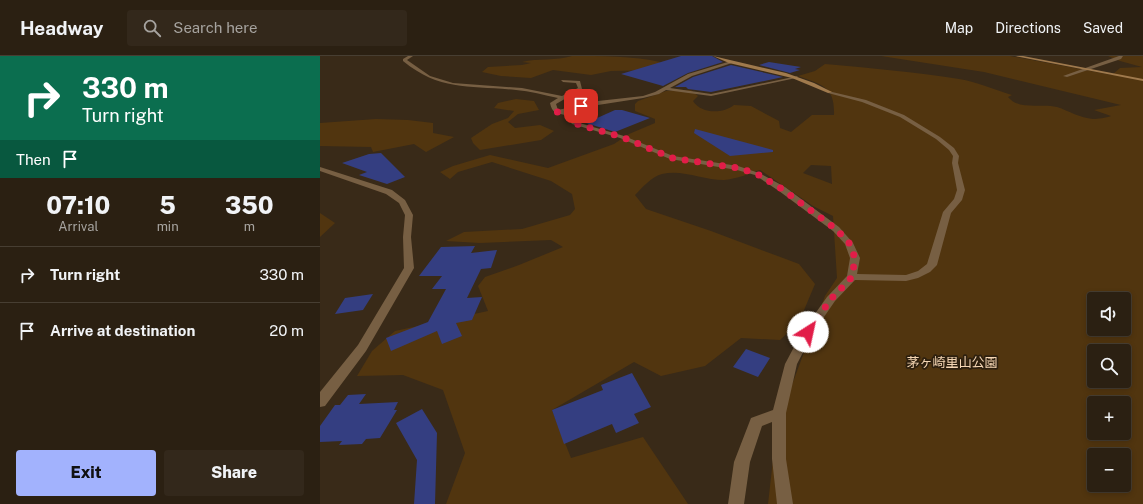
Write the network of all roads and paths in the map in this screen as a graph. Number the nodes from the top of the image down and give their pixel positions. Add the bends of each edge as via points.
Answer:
1 (411, 56) edge
2 (715, 56) edge
3 (1017, 56) edge
4 (1121, 56) edge
5 (731, 62) junction
6 (1086, 69) junction
7 (1065, 76) dead end
8 (796, 77) junction
9 (1143, 80) edge
10 (563, 81) dead end
11 (664, 88) junction
12 (560, 97) junction
13 (557, 112) junction
14 (320, 169) edge
15 (852, 277) junction
16 (320, 402) edge
17 (780, 413) junction
18 (736, 504) edge
19 (785, 504) edge

1 - 12 street via 404,60 413,68 442,83 520,89
2 - 5 street
3 - 6 street
4 - 6 street
5 - 8 street
5 - 11 street via 690,75
6 - 7 street
6 - 9 street
8 - 11 street via 711,95
8 - 15 street via 830,92 902,116 938,138 952,149 956,156 955,163 961,190 958,200 947,212 932,265 919,275
10 - 12 street via 578,82 580,88 576,92
11 - 13 street via 643,97
12 - 13 street via 553,103
13 - 15 street via 567,114 574,123 622,137 672,158 738,168 757,174 836,229 849,243 855,258
14 - 16 street via 389,192 402,202 409,215 409,268 362,348
15 - 17 street via 831,299 790,364
17 - 18 street via 756,422 742,462
17 - 19 street via 779,459

